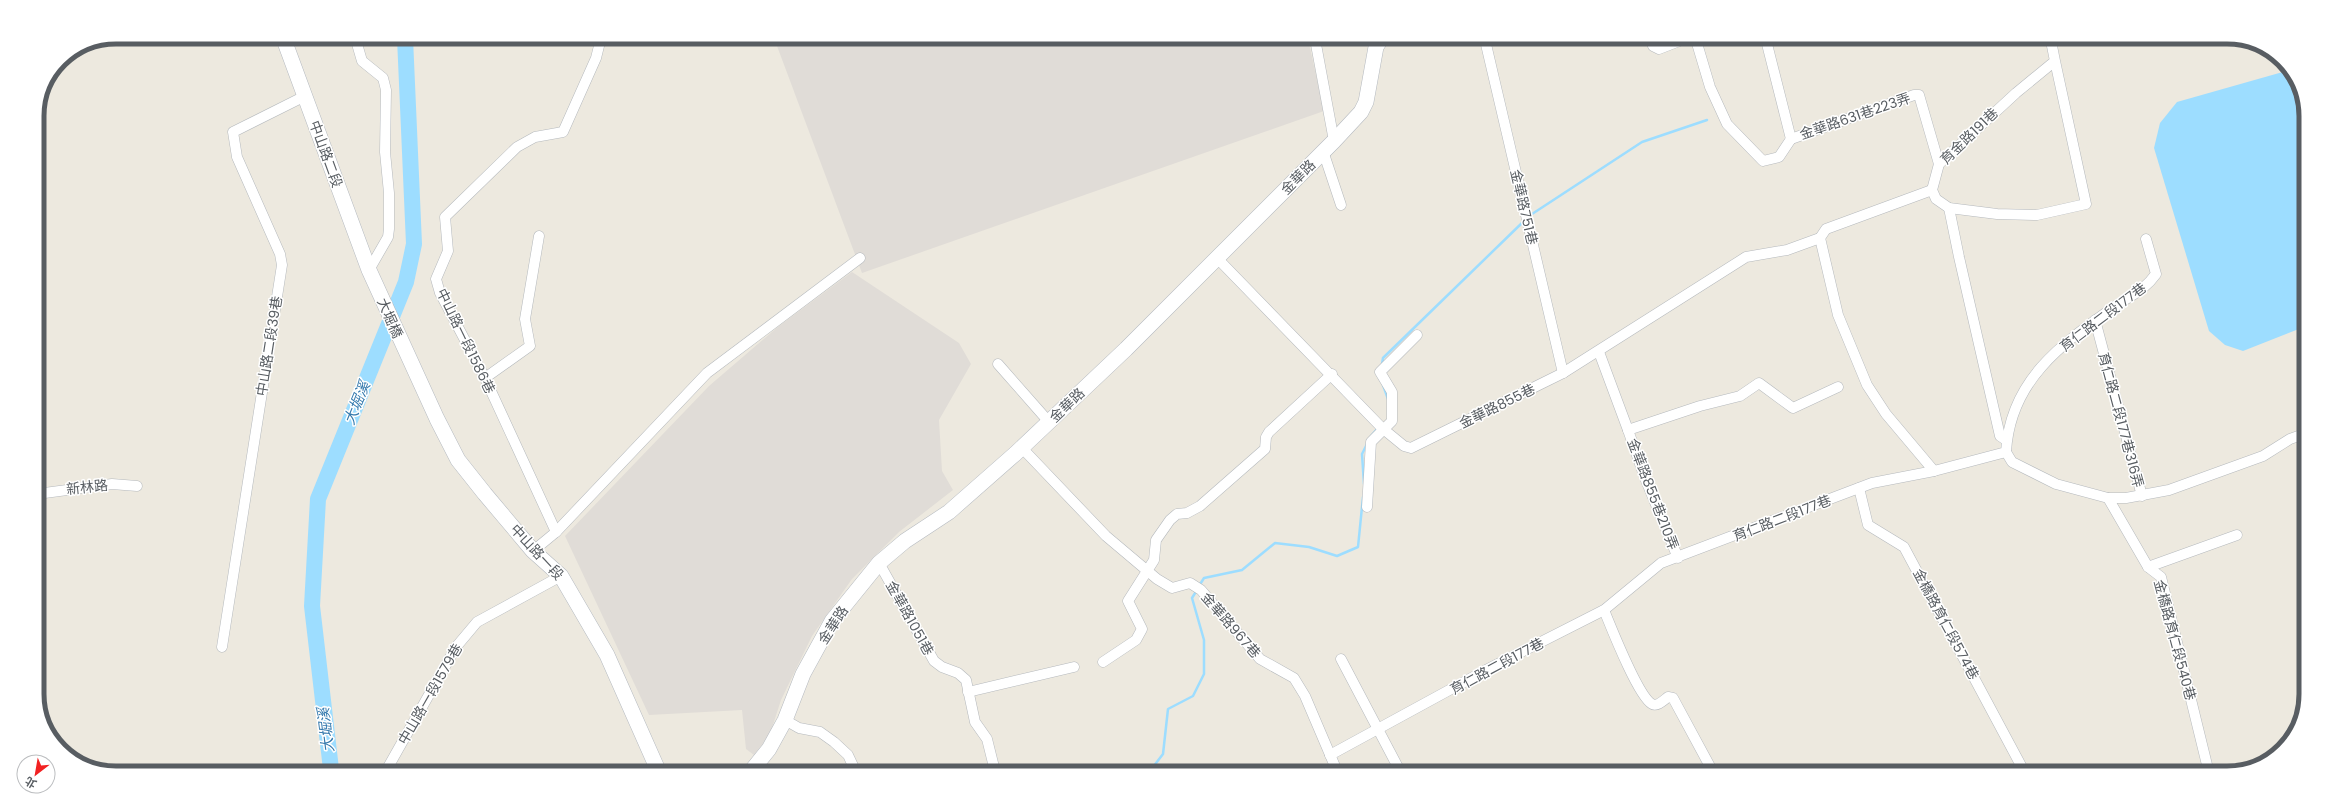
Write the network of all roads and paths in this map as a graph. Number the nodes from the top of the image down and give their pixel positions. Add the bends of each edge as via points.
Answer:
1 (286, 44) edge
2 (356, 44) edge
3 (600, 44) edge
4 (1316, 44) edge
5 (1378, 44) edge
6 (1486, 44) edge
7 (1652, 44) edge
8 (1672, 44) edge
9 (1697, 44) edge
10 (1767, 44) edge
11 (2052, 44) edge
12 (2055, 61) junction
13 (305, 96) junction
14 (1791, 139) junction
15 (1334, 141) junction
16 (1323, 152) junction
17 (1939, 164) junction
18 (1932, 190) junction
19 (1341, 205) dead end
20 (1950, 208) junction
21 (539, 236) dead end
22 (1820, 238) junction
23 (2146, 239) dead end
24 (860, 258) dead end
25 (1217, 258) junction
26 (368, 270) junction
27 (2095, 320) junction
28 (1417, 335) dead end
29 (1599, 352) junction
30 (998, 364) dead end
31 (411, 366) joint
32 (1332, 374) junction
33 (1564, 374) junction
34 (485, 378) junction
35 (1838, 387) dead end
36 (1049, 422) junction
37 (1381, 426) junction
38 (1628, 430) junction
39 (2299, 436) edge
40 (2006, 440) junction
41 (1022, 448) junction
42 (2006, 452) junction
43 (1934, 471) junction
44 (137, 486) dead end
45 (1859, 488) junction
46 (44, 493) edge
47 (2142, 496) junction
48 (2108, 498) junction
49 (1367, 507) dead end
50 (556, 532) junction
51 (2237, 535) dead end
52 (533, 551) junction
53 (1678, 558) junction
54 (879, 563) junction
55 (2148, 567) junction
56 (1148, 570) junction
57 (562, 576) junction
58 (1604, 610) junction
59 (222, 646) dead end
60 (1340, 659) dead end
61 (1103, 662) dead end
62 (1074, 667) dead end
63 (968, 692) junction
64 (785, 720) junction
65 (1378, 729) junction
66 (1330, 755) junction
67 (388, 766) edge
68 (656, 766) edge
69 (755, 766) edge
70 (853, 766) edge
71 (994, 766) edge
72 (1335, 766) edge
73 (1397, 766) edge
74 (1710, 766) edge
75 (2021, 766) edge
76 (2207, 766) edge

1 - 13 street, 中山路二段
2 - 26 street via 362,61 383,78 386,90 385,152 389,229 388,237
3 - 34 street, 中山路一段1586巷 via 596,58 563,132 536,137 517,146 445,217 448,251 436,279 440,294
4 - 15 street
5 - 15 street, 金華路 via 1366,102 1361,112
6 - 33 street, 金華路751巷
7 - 8 street via 1659,49
9 - 14 street via 1710,87 1727,124 1763,161 1780,157
10 - 14 street
11 - 12 street
12 - 17 street, 育金路191巷
12 - 20 street via 2086,204 2037,215 1997,214
13 - 26 street, 中山路二段
13 - 59 street, 中山路二段39巷 via 233,132 237,157 280,254 282,265
14 - 17 street, 金華路631巷223弄 via 1906,97 1920,95
15 - 16 street, 金華路
16 - 19 street
16 - 25 street, 金華路
17 - 18 street, 育金路191巷
18 - 20 street via 1936,199
18 - 22 street, 金華路855巷 via 1826,229
20 - 40 street via 1958,257 2000,436
21 - 34 street via 525,320 530,346
22 - 29 street, 金華路855巷 via 1787,250 1746,257
22 - 43 street via 1838,315 1867,385 1886,414
23 - 27 street, 育仁路二段177巷 via 2156,274 2147,287
24 - 50 street via 707,372
25 - 32 street, 金華路855巷
25 - 36 street, 金華路
26 - 31 street, 大堀橋
27 - 40 street, 育仁路二段177巷 via 2052,356 2030,379 2017,400
27 - 47 street, 育仁路二段177巷316弄
28 - 37 street via 1380,372 1392,392 1392,421
29 - 33 street, 金華路855巷
29 - 38 street, 金華路855巷210弄
30 - 36 street
31 - 52 street, 中山路一段 via 458,460
32 - 37 street, 金華路855巷
32 - 56 street via 1269,432 1265,449 1200,506 1187,513 1177,514 1170,520 1156,540 1154,560
33 - 37 street, 金華路855巷 via 1411,448 1404,446
34 - 50 street, 中山路一段1586巷
35 - 38 street, 金華路855巷210弄 via 1793,408 1760,383 1740,396 1700,406
36 - 41 street, 金華路
37 - 49 street via 1371,442
38 - 53 street, 金華路855巷210弄
39 - 47 street via 2263,456 2168,490
40 - 42 street, 育仁路二段177巷
41 - 54 street, 金華路 via 949,512 905,541
41 - 56 street, 金華路967巷 via 1106,536
42 - 43 street, 育仁路二段177巷
42 - 48 street via 2012,462 2056,484
43 - 45 street, 育仁路二段177巷
44 - 46 street, 新林路 via 112,484
45 - 53 street, 育仁路二段177巷
45 - 75 street, 金橋路育仁段574巷 via 1868,525 1904,547
47 - 48 street
48 - 55 street, 金橋路育仁段540巷
50 - 52 street
51 - 55 street
52 - 57 street, 中山路一段
53 - 58 street, 育仁路二段177巷 via 1661,563
54 - 63 street, 金華路1051巷 via 934,661 966,680
54 - 64 street, 金華路 via 832,621 803,674
55 - 76 street, 金橋路育仁段540巷 via 2161,577
56 - 61 street via 1128,601 1142,629 1136,640
56 - 66 street, 金華路967巷 via 1172,588 1190,583 1201,590 1265,663 1294,678 1305,696
57 - 67 street, 中山路一段1579巷 via 477,622 456,647
57 - 68 street, 中山路一段 via 607,656
58 - 65 street, 育仁路二段177巷
58 - 74 street via 1627,664 1647,699 1652,704 1657,704 1673,698
60 - 65 street
62 - 63 street
63 - 71 street, 金華路1051巷 via 975,722 987,739
64 - 69 street, 金華路
64 - 70 street via 799,728 820,732 848,755
65 - 66 street, 育仁路二段177巷
65 - 73 street
66 - 72 street, 金華路967巷

